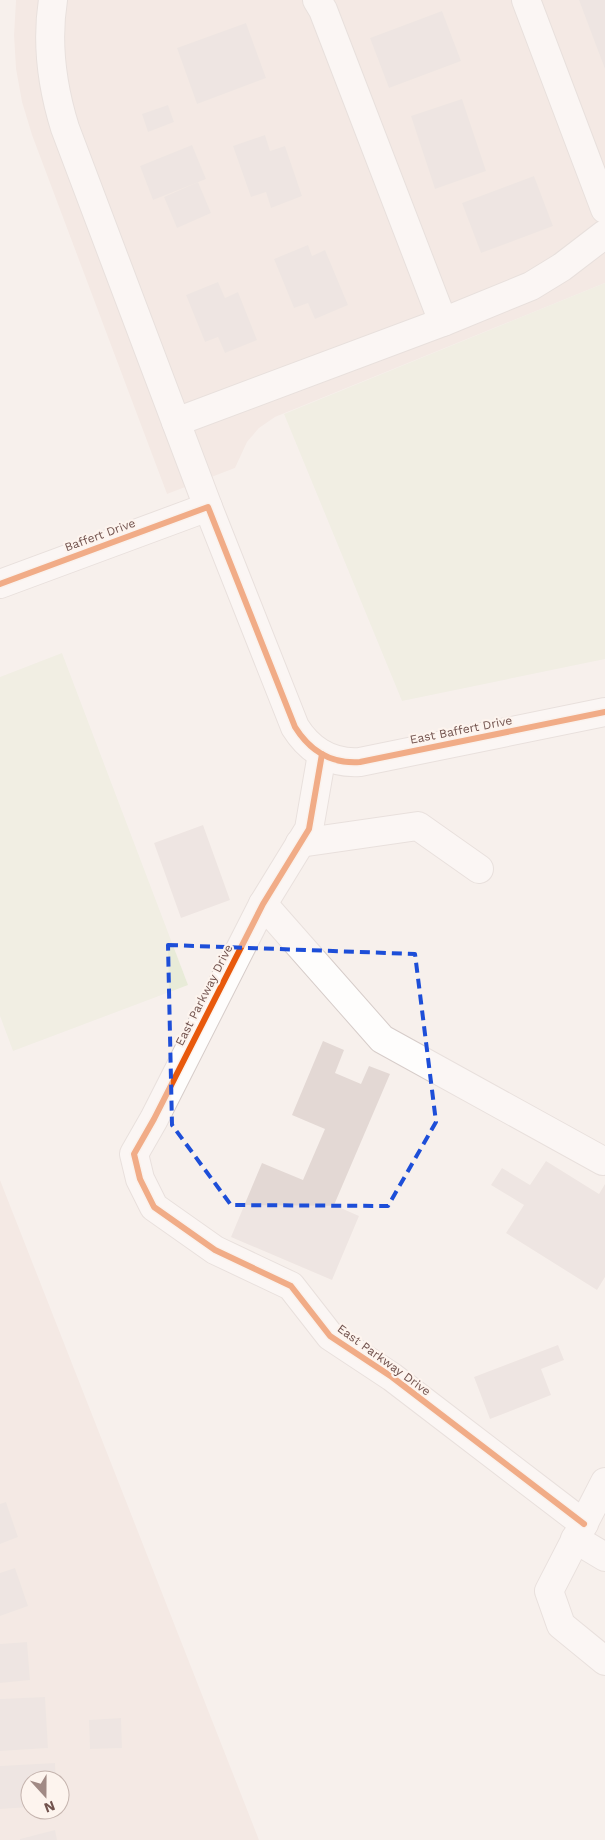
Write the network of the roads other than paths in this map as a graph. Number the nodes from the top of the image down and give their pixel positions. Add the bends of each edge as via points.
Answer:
1 (53, 0) edge
2 (317, 0) edge
3 (526, 0) edge
4 (605, 209) edge
5 (605, 234) edge
6 (443, 322) junction
7 (176, 422) junction
8 (208, 507) junction
9 (0, 584) edge
10 (605, 712) edge
11 (322, 754) junction
12 (300, 844) junction
13 (478, 869) dead end
14 (263, 904) junction
15 (603, 1161) dead end
16 (605, 1482) edge
17 (580, 1531) junction
18 (605, 1556) edge
19 (605, 1661) edge

1 - 7 street, East Baffert Drive via 50,44 56,101
2 - 6 street
3 - 4 street
5 - 6 street via 530,286
6 - 7 street
7 - 8 street, East Baffert Drive
8 - 9 street, Baffert Drive
8 - 11 street, East Baffert Drive via 295,727 309,745
10 - 11 street, East Baffert Drive via 360,762 344,762
11 - 12 street via 309,829
12 - 13 street via 418,826
12 - 14 street
14 - 15 street via 382,1039
14 - 17 street, East Parkway Drive via 134,1154 140,1179 154,1206 215,1250 291,1286 330,1336 392,1378
16 - 17 street
17 - 18 street, East Parkway Drive
17 - 19 street via 549,1591 561,1625

